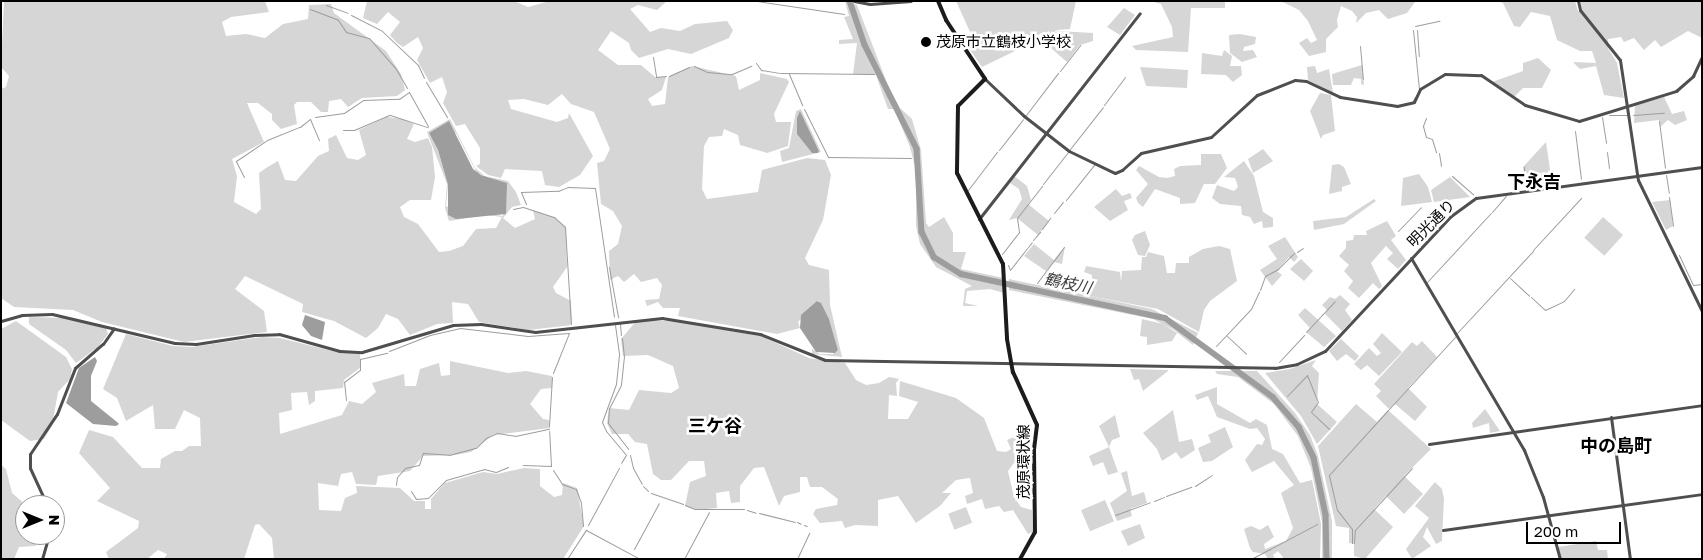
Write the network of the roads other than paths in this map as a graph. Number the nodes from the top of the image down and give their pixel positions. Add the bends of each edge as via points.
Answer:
1 (911, 1) edge
2 (938, 1) edge
3 (1578, 1) edge
4 (855, 2) edge
5 (1140, 13) dead end
6 (1702, 57) edge
7 (985, 79) junction
8 (1629, 106) junction
9 (1046, 133) junction
10 (1702, 167) edge
11 (1638, 175) junction
12 (979, 220) junction
13 (1412, 258) junction
14 (1702, 311) edge
15 (1, 321) edge
16 (114, 328) junction
17 (1011, 364) junction
18 (1702, 405) edge
19 (1611, 417) junction
20 (1514, 431) junction
21 (1429, 444) dead end
22 (1702, 494) edge
23 (42, 495) edge
24 (1623, 505) junction
25 (1547, 516) junction
26 (1443, 530) dead end
27 (46, 545) edge
28 (42, 559) edge
29 (1020, 559) edge
30 (1560, 559) edge
31 (1630, 559) edge

1 - 4 street
2 - 7 main road via 943,15
3 - 8 street via 1580,10 1616,51 1624,70
5 - 9 street
6 - 8 street via 1693,76 1676,91
7 - 9 street
7 - 12 main road via 964,97 956,117 957,173
8 - 9 street via 1578,121 1525,105 1481,75 1474,74 1445,74 1420,89 1414,102 1397,106 1340,97 1306,81 1295,80 1257,95 1211,137 1141,153 1115,173 1069,151
8 - 11 street
9 - 12 street
10 - 11 street, 明光通り
11 - 13 street, 明光通り via 1476,198 1458,209
11 - 14 street
12 - 17 main road, 茂原環状線 via 1003,264 1006,277 1007,339
13 - 17 street, 明光通り via 1325,351 1288,366
13 - 20 street
15 - 16 street, 明光通り via 22,315 52,314
16 - 17 street, 明光通り via 185,344 254,334 279,334 340,351 362,352 453,325 481,324 535,332 662,318 760,334 813,358 825,360
16 - 23 street via 103,344 75,368 57,414 30,454 30,468
17 - 29 main road, 茂原環状線 via 1018,388 1037,425 1035,532
18 - 19 street
19 - 20 street
19 - 24 street
20 - 21 street
20 - 25 street via 1539,487
22 - 24 street
24 - 25 street
24 - 31 street
25 - 26 street
25 - 30 street
27 - 28 street

